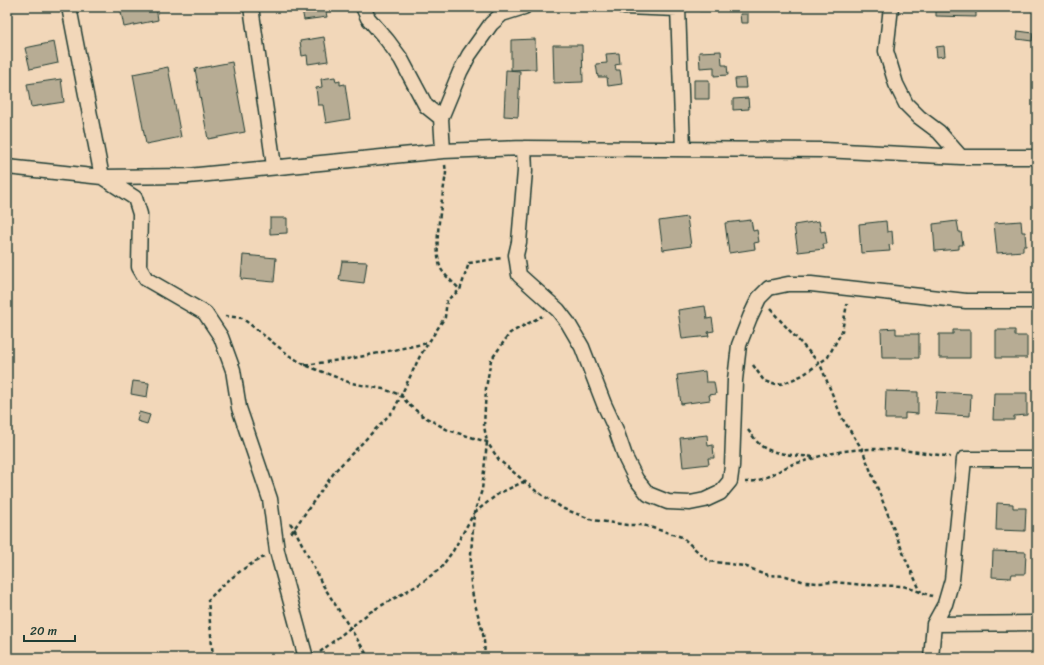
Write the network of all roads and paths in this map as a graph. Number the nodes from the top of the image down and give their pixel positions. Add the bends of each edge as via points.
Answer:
1 (68, 7) edge
2 (251, 7) edge
3 (363, 7) edge
4 (521, 7) edge
5 (624, 7) edge
6 (891, 7) edge
7 (678, 8) edge
8 (441, 118) junction
9 (524, 148) junction
10 (682, 149) junction
11 (443, 151) junction
12 (961, 156) junction
13 (1037, 157) edge
14 (274, 166) junction
15 (7, 167) edge
16 (102, 177) junction
17 (516, 255) junction
18 (460, 290) junction
19 (863, 290) junction
20 (759, 298) junction
21 (1037, 302) edge
22 (558, 310) junction
23 (205, 313) junction
24 (428, 343) junction
25 (739, 345) junction
26 (820, 364) junction
27 (305, 365) junction
28 (401, 395) junction
29 (734, 411) junction
30 (487, 442) junction
31 (862, 449) junction
32 (819, 457) junction
33 (964, 459) junction
34 (1037, 459) edge
35 (730, 481) junction
36 (536, 491) junction
37 (270, 499) junction
38 (474, 513) junction
39 (294, 528) junction
40 (277, 551) junction
41 (922, 592) junction
42 (945, 604) junction
43 (1037, 623) edge
44 (934, 624) junction
45 (349, 629) junction
46 (319, 653) dead end
47 (213, 658) edge
48 (306, 658) edge
49 (369, 658) edge
50 (484, 658) edge
51 (931, 658) edge

1 - 16 street
2 - 14 street
3 - 8 street via 368,18 401,59 426,106
4 - 8 street via 502,14 480,38 460,72
5 - 7 street
6 - 12 street via 886,51 896,84 906,104 940,132
7 - 10 street
8 - 11 street
9 - 10 street
9 - 11 street
9 - 17 street via 525,171
10 - 12 street via 824,150
11 - 14 street
11 - 18 path via 446,173 438,228 439,254 441,269
12 - 13 street
14 - 16 street via 188,176
15 - 16 street
16 - 23 street via 135,198 140,214 139,266 146,279
17 - 18 path via 469,263
17 - 22 street via 519,275
18 - 24 path via 447,300 445,317
19 - 20 street via 788,284 769,288
19 - 21 street via 966,301
19 - 26 path via 846,305 842,331 837,343
20 - 25 street
20 - 26 path
22 - 30 path via 510,333 491,360 486,388 484,426
22 - 35 street via 582,347 626,459 636,479 648,494 668,502 690,503 720,493
23 - 27 path via 242,318
23 - 37 street via 221,337 233,370 239,408
24 - 27 path
24 - 28 path
25 - 26 path via 764,381 776,385 792,380
25 - 29 street
26 - 31 path via 842,418
27 - 28 path via 351,383
28 - 30 path via 423,416 448,430
28 - 39 path via 394,410 336,470
29 - 32 path via 761,446 794,455
29 - 35 street
30 - 36 path via 499,460
30 - 38 path via 482,490
31 - 32 path
31 - 33 path via 886,449
31 - 41 path via 906,560
32 - 35 path via 752,482
33 - 34 street
33 - 42 street via 952,580
36 - 38 path via 523,482 498,494
36 - 41 path via 564,509 594,520 643,525 682,538 708,561 744,566 768,575 786,576 805,582 903,586
37 - 39 path
37 - 40 street
38 - 45 path via 440,569 418,585 370,612
38 - 50 path via 472,590 480,616
39 - 40 path
39 - 45 path via 321,582
40 - 47 path via 244,567 208,600
40 - 48 street
41 - 42 path
42 - 44 street
43 - 44 street
44 - 51 street
45 - 46 path
45 - 49 path

